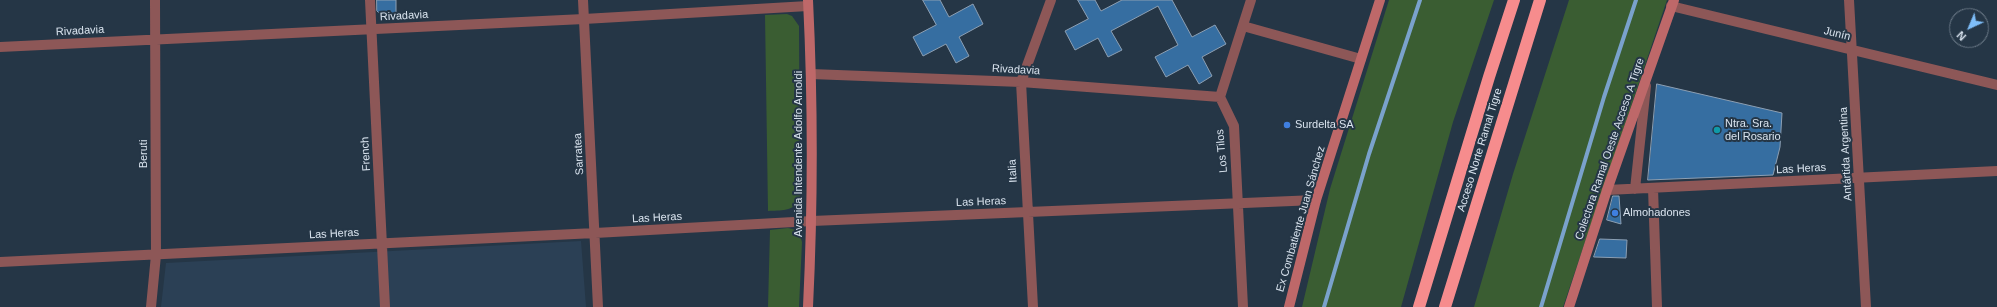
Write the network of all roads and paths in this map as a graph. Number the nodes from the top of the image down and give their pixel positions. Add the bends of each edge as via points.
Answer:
1 (155, 0) edge
2 (370, 0) edge
3 (583, 0) edge
4 (1051, 0) edge
5 (1251, 0) edge
6 (1380, 0) edge
7 (1514, 0) edge
8 (1540, 0) edge
9 (1544, 0) edge
10 (1849, 0) edge
11 (808, 3) edge
12 (1672, 3) edge
13 (584, 19) junction
14 (1243, 26) junction
15 (371, 29) junction
16 (156, 39) junction
17 (0, 47) edge
18 (1852, 50) junction
19 (1361, 59) junction
20 (1520, 63) junction
21 (811, 74) junction
22 (1647, 79) junction
23 (1021, 82) junction
24 (1997, 85) edge
25 (1220, 97) junction
26 (1997, 171) edge
27 (1860, 178) junction
28 (1653, 188) junction
29 (1635, 189) junction
30 (1607, 190) junction
31 (1316, 200) junction
32 (1238, 204) junction
33 (1027, 213) junction
34 (812, 221) junction
35 (595, 233) junction
36 (383, 244) junction
37 (156, 255) junction
38 (0, 262) edge
39 (151, 307) edge
40 (385, 307) edge
41 (598, 307) edge
42 (808, 307) edge
43 (1033, 307) edge
44 (1243, 307) edge
45 (1289, 307) edge
46 (1419, 307) edge
47 (1445, 307) edge
48 (1569, 307) edge
49 (1657, 307) edge
50 (1866, 307) edge

1 - 16 street, Beruti
2 - 15 street, French
3 - 13 street, Sarratea
4 - 23 street
5 - 14 street
6 - 19 street, Ex Combatiente Juan Sánchez
7 - 46 highway, Acceso Norte Ramal Tigre
8 - 20 highway, Acceso Norte Ramal Tigre
9 - 20 highway
10 - 18 street, Antártida Argentina
11 - 13 street, Rivadavia
11 - 21 street, Avenida Intendente Adolfo Arnoldi
12 - 18 street, Junín
12 - 22 street, Colectora Ramal Oeste Acceso A Tigre
13 - 15 street, Rivadavia
13 - 35 street, Sarratea
14 - 19 street
14 - 25 street
15 - 16 street, Rivadavia
15 - 36 street, French
16 - 17 street, Rivadavia
16 - 37 street, Beruti
18 - 24 street, Junín
18 - 27 street, Antártida Argentina
19 - 31 street, Ex Combatiente Juan Sánchez
20 - 47 highway, Acceso Norte Ramal Tigre
21 - 23 street, Rivadavia
21 - 34 street, Avenida Intendente Adolfo Arnoldi
22 - 29 street
22 - 30 street, Colectora Ramal Oeste Acceso A Tigre
23 - 25 street, Rivadavia
23 - 33 street, Italia
25 - 32 street, Los Tilos via 1234,126
26 - 27 street, Las Heras
27 - 28 street, Las Heras
27 - 50 street, Antártida Argentina
28 - 29 street, Las Heras
28 - 49 street
29 - 30 street, Las Heras
30 - 48 street, Colectora Ramal Oeste Acceso A Tigre
31 - 32 street, Las Heras
31 - 45 street, Ex Combatiente Juan Sánchez
32 - 33 street, Las Heras
32 - 44 street, Los Tilos
33 - 34 street, Las Heras
33 - 43 street, Italia
34 - 35 street, Las Heras
34 - 42 street, Avenida Intendente Adolfo Arnoldi
35 - 36 street, Las Heras
35 - 41 street, Sarratea
36 - 37 street, Las Heras
36 - 40 street, French
37 - 38 street, Las Heras
37 - 39 street, Beruti

